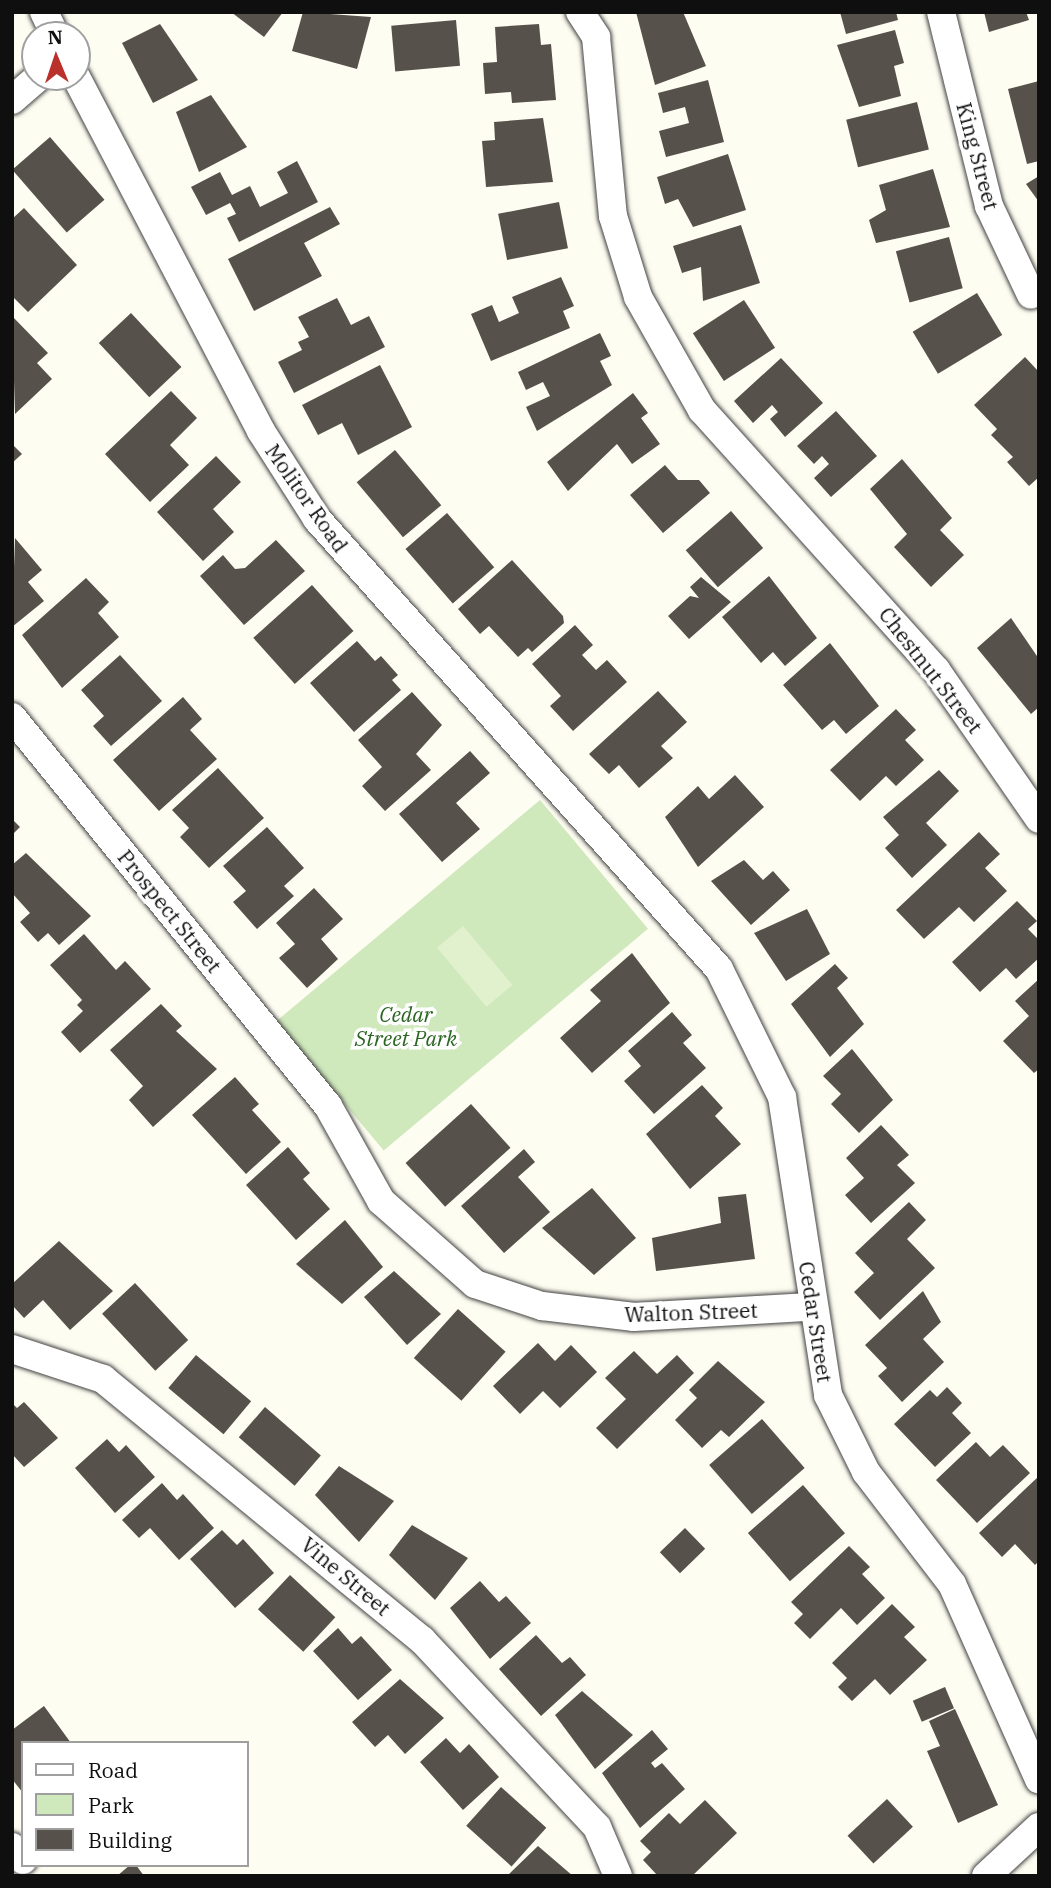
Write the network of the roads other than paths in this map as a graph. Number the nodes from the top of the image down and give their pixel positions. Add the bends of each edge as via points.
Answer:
1 (580, 12) edge
2 (941, 12) edge
3 (83, 91) edge
4 (1031, 295) dead end
5 (12, 717) edge
6 (1039, 819) edge
7 (624, 859) joint
8 (328, 1106) joint
9 (810, 1307) junction
10 (12, 1349) edge
11 (1039, 1779) edge
12 (1039, 1827) edge
13 (618, 1876) edge
14 (986, 1876) edge

1 - 6 street, Chestnut Street via 596,37 613,216 638,297 702,410 814,529 936,670
2 - 4 street, King Street via 989,206
3 - 7 street, Molitor Road via 261,431 317,519 377,593
5 - 8 street, Prospect Street
7 - 9 street, Cedar Street via 719,969 782,1097
8 - 9 street, Walton Street via 381,1200 475,1284 542,1306 634,1317
9 - 11 street, Cedar Street via 828,1395 866,1472 952,1584
10 - 13 street, Vine Street via 103,1379 422,1640 597,1827
12 - 14 street

